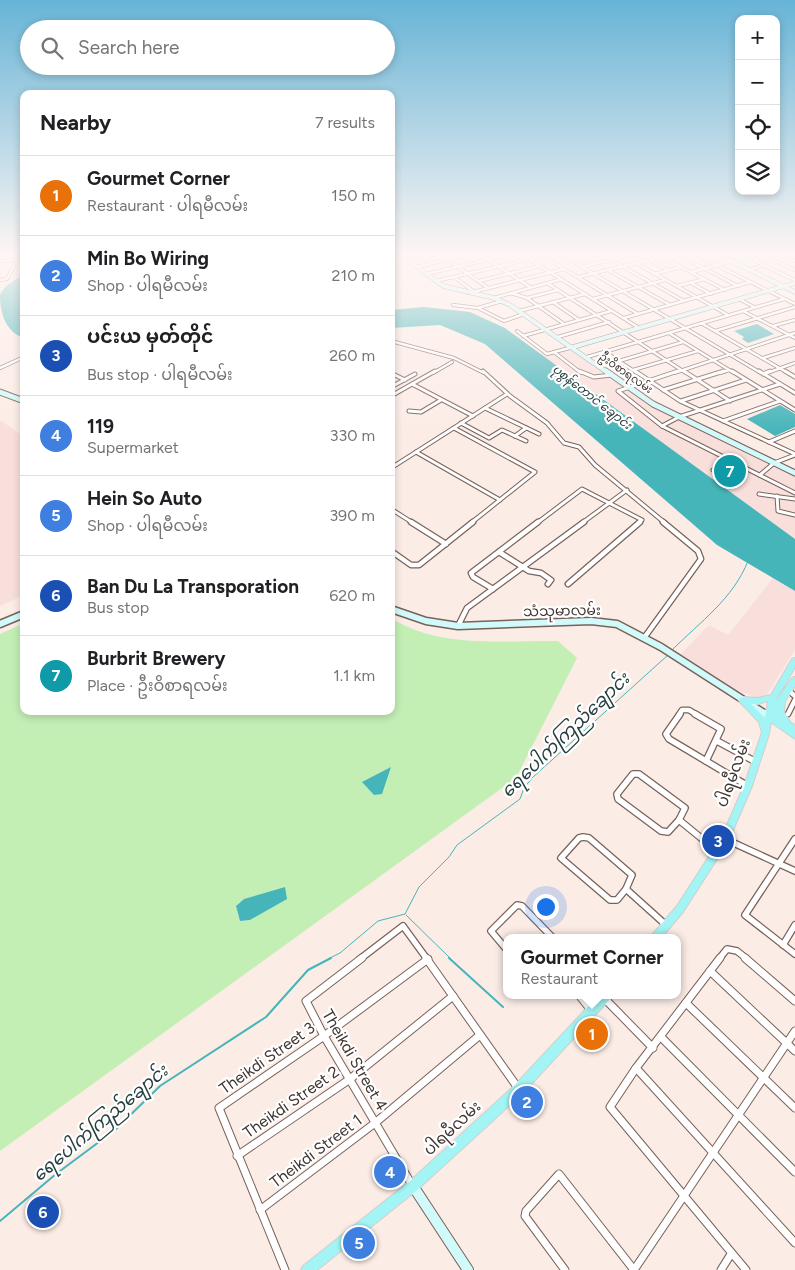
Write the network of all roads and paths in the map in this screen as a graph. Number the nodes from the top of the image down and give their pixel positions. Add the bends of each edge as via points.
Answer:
1 (489, 313) edge
2 (548, 313) edge
3 (569, 313) edge
4 (594, 313) edge
5 (603, 313) edge
6 (615, 313) edge
7 (641, 313) edge
8 (660, 313) edge
9 (689, 313) edge
10 (725, 313) edge
11 (734, 313) edge
12 (748, 313) edge
13 (773, 313) edge
14 (524, 314) joint
15 (638, 314) joint
16 (597, 315) junction
17 (728, 315) junction
18 (624, 318) junction
19 (758, 318) junction
20 (670, 319) junction
21 (579, 320) junction
22 (795, 320) edge
23 (608, 322) junction
24 (702, 323) junction
25 (564, 324) junction
26 (773, 326) junction
27 (546, 328) junction
28 (639, 328) junction
29 (686, 328) junction
30 (517, 331) dead end
31 (715, 331) junction
32 (624, 332) junction
33 (669, 333) junction
34 (795, 333) edge
35 (790, 335) junction
36 (523, 336) junction
37 (558, 337) junction
38 (795, 338) edge
39 (395, 342) edge
40 (639, 342) junction
41 (683, 342) junction
42 (573, 347) junction
43 (795, 348) edge
44 (746, 349) junction
45 (698, 350) junction
46 (653, 351) junction
47 (554, 352) junction
48 (605, 352) junction
49 (730, 354) junction
50 (587, 357) junction
51 (763, 358) junction
52 (20, 359) edge
53 (667, 360) junction
54 (712, 360) junction
55 (619, 361) junction
56 (452, 362) dead end
57 (795, 363) edge
58 (0, 368) edge
59 (780, 368) junction
60 (682, 369) junction
61 (633, 370) junction
62 (730, 370) junction
63 (395, 374) edge
64 (414, 374) dead end
65 (763, 374) junction
66 (612, 375) junction
67 (795, 377) edge
68 (405, 380) junction
69 (647, 380) junction
70 (698, 380) junction
71 (746, 380) junction
72 (412, 384) junction
73 (781, 384) junction
74 (395, 385) edge
75 (628, 386) junction
76 (664, 390) junction
77 (714, 390) junction
78 (763, 390) junction
79 (0, 392) edge
80 (795, 393) edge
81 (395, 394) edge
82 (506, 394) junction
83 (20, 400) edge
84 (442, 400) junction
85 (730, 400) junction
86 (680, 401) junction
87 (780, 401) junction
88 (485, 408) junction
89 (700, 410) junction
90 (795, 410) edge
91 (409, 411) dead end
92 (472, 416) junction
93 (679, 417) junction
94 (723, 421) junction
95 (461, 423) junction
96 (662, 426) junction
97 (454, 428) junction
98 (526, 428) junction
99 (795, 431) edge
100 (539, 434) dead end
101 (515, 436) junction
102 (526, 441) dead end
103 (770, 442) junction
104 (416, 452) junction
105 (795, 454) edge
106 (728, 459) junction
107 (774, 463) junction
108 (395, 465) edge
109 (713, 470) dead end
110 (795, 473) edge
111 (760, 475) junction
112 (627, 490) junction
113 (795, 493) edge
114 (758, 494) dead end
115 (777, 496) junction
116 (500, 500) junction
117 (795, 500) edge
118 (608, 503) junction
119 (395, 512) edge
120 (795, 515) edge
121 (446, 544) junction
122 (499, 552) junction
123 (395, 554) edge
124 (523, 567) junction
125 (548, 584) dead end
126 (568, 584) dead end
127 (493, 589) junction
128 (395, 610) edge
129 (20, 616) edge
130 (0, 624) edge
131 (458, 626) junction
132 (644, 638) junction
133 (795, 661) edge
134 (795, 680) edge
135 (788, 690) junction
136 (773, 697) junction
137 (795, 698) edge
138 (743, 700) junction
139 (781, 701) junction
140 (788, 714) dead end
141 (770, 716) junction
142 (786, 727) junction
143 (795, 729) edge
144 (765, 734) junction
145 (795, 736) edge
146 (717, 741) junction
147 (706, 761) junction
148 (756, 762) junction
149 (748, 786) junction
150 (679, 820) junction
151 (725, 839) junction
152 (795, 839) edge
153 (718, 851) junction
154 (778, 865) junction
155 (795, 871) edge
156 (626, 889) junction
157 (666, 925) junction
158 (795, 926) edge
159 (549, 934) edge
160 (658, 934) edge
161 (503, 945) edge
162 (783, 945) junction
163 (795, 954) edge
164 (428, 959) junction
165 (710, 971) junction
166 (453, 996) junction
167 (582, 999) edge
168 (602, 999) edge
169 (608, 999) edge
170 (795, 1002) edge
171 (686, 1003) junction
172 (592, 1011) junction
173 (795, 1031) edge
174 (324, 1036) junction
175 (480, 1036) junction
176 (661, 1037) junction
177 (787, 1043) junction
178 (653, 1048) junction
179 (795, 1051) edge
180 (636, 1068) junction
181 (764, 1077) junction
182 (350, 1079) junction
183 (519, 1089) junction
184 (795, 1108) edge
185 (738, 1116) junction
186 (375, 1123) junction
187 (714, 1154) junction
188 (237, 1156) junction
189 (795, 1172) edge
190 (413, 1186) junction
191 (684, 1198) junction
192 (260, 1210) junction
193 (795, 1243) edge
194 (731, 1254) junction
195 (285, 1270) edge
196 (307, 1270) edge
197 (468, 1270) edge
198 (565, 1270) edge
199 (634, 1270) edge
200 (721, 1270) edge
201 (746, 1270) edge

1 - 14 street via 504,320
2 - 25 street
3 - 21 street
4 - 16 street
5 - 16 street
6 - 18 street
7 - 15 street
8 - 20 street
9 - 20 main road
10 - 17 street
11 - 17 street
12 - 19 street
13 - 19 street
14 - 27 main road, ဦးဝိစာရလမ်း
15 - 18 street
16 - 21 street
16 - 23 street
17 - 24 street
18 - 28 street
19 - 26 street
19 - 31 street
20 - 28 main road
20 - 29 street
21 - 25 street
22 - 26 street
23 - 32 street
23 - 37 street
24 - 29 street
24 - 31 street
25 - 27 street
26 - 35 street
27 - 36 street
27 - 37 main road, ဦးဝိစာရလမ်း
28 - 32 main road
29 - 33 street
29 - 49 street
30 - 36 street
31 - 44 street
32 - 40 street
32 - 42 main road
33 - 40 street
33 - 41 street
34 - 35 street
35 - 38 street
35 - 44 street
36 - 47 street via 547,354
37 - 42 main road, ဦးဝိစာရလမ်း
39 - 82 street via 472,365 489,375
40 - 46 street
40 - 48 street
41 - 45 street
41 - 46 street
42 - 47 street
42 - 50 main road, ဦးဝိစာရလမ်း
43 - 51 street
44 - 49 street
44 - 51 street
45 - 53 street
45 - 54 street
46 - 53 street
46 - 55 street
47 - 66 street via 587,377
48 - 50 street
48 - 55 street
49 - 54 street
49 - 65 street
50 - 66 main road, ဦးဝိစာရလမ်း
51 - 59 street
52 - 58 street
53 - 60 street
53 - 61 street
54 - 60 street
54 - 62 street
55 - 61 street
56 - 72 street
57 - 59 street
59 - 65 street
59 - 67 street
60 - 69 street
60 - 70 street
61 - 69 street
62 - 70 street
62 - 71 street
63 - 68 street
64 - 68 street
65 - 73 street
66 - 75 main road, ဦးဝိစာရလမ်း
68 - 74 street
69 - 75 street
69 - 76 street
70 - 76 street
70 - 77 street
71 - 77 street
71 - 78 street
72 - 81 street
72 - 84 street
73 - 78 street
73 - 80 street
75 - 93 main road, ဦးဝိစာရလမ်း
75 - 96 street via 618,391
76 - 86 street
77 - 85 street
77 - 86 street
78 - 85 street
78 - 87 street
79 - 83 main road
82 - 88 street
82 - 112 street via 556,429 564,443 579,447 588,454 595,465
84 - 91 street via 421,412
84 - 92 street
85 - 89 street
86 - 89 street
87 - 90 street
87 - 94 street
88 - 92 street
88 - 98 street
89 - 93 street
89 - 94 street
92 - 95 street
93 - 96 street
93 - 107 main road, ဦးဝိစာရလမ်း
94 - 103 street
95 - 97 street
95 - 101 street via 489,438 502,430
96 - 106 street
97 - 104 street
97 - 116 street via 535,472
98 - 100 street
98 - 101 street
99 - 103 street
101 - 102 street
103 - 105 street
104 - 108 street
104 - 116 street
105 - 107 street
106 - 109 street
106 - 111 street
107 - 110 main road, ဦးဝိစာရလမ်း
107 - 111 street
111 - 113 street
112 - 118 street
112 - 132 street via 690,542 701,559
114 - 115 street
115 - 117 street
115 - 120 street via 778,511
116 - 121 street
118 - 122 street via 582,489
118 - 124 street
118 - 126 street via 642,520
119 - 121 street
121 - 123 street via 415,566
122 - 124 street
122 - 127 street via 471,573
124 - 125 street via 550,579
124 - 127 street
127 - 131 street via 464,612
128 - 131 main road, သံသုမာလမ်း via 426,621
129 - 130 main road
131 - 132 main road, သံသုမာလမ်း via 591,621 617,624
132 - 138 main road, သံသုမာလမ်း
133 - 136 main road
134 - 135 main road
135 - 137 street
135 - 139 main road
136 - 138 main road via 758,702
136 - 141 main road
137 - 140 street
138 - 141 main road, သံသုမာလမ်း
138 - 144 main road via 762,720
139 - 141 main road
139 - 142 main road via 780,713
141 - 142 main road, သံသုမာလမ်း
141 - 144 main road, ပါရမီလမ်း
142 - 143 main road, သံသုမာလမ်း
142 - 144 main road
142 - 145 main road, သံသုမာလမ်း
144 - 148 main road, ပါရမီလမ်း
146 - 147 street
146 - 147 street via 722,731 720,727 685,709 666,734
146 - 148 street
147 - 149 street
148 - 149 main road, ပါရမီလမ်း
149 - 151 main road, ပါရမီလမ်း
150 - 150 street via 668,832 661,831 618,799 617,794 633,774 639,774 683,805 685,810
150 - 153 street
151 - 153 main road, ပါရမီလမ်း
151 - 154 street
152 - 154 street
153 - 157 main road, ပါရမီလမ်း
154 - 155 street
154 - 162 street via 745,915
156 - 156 street via 632,878 630,872 589,838 579,838 561,858 610,900 617,900
156 - 157 street
157 - 160 main road, ပါရမီလမ်း
158 - 162 street
159 - 161 street via 522,906 517,905 491,931
162 - 163 street
164 - 166 street
164 - 174 street, Theikdi Street 3
164 - 174 street, Theikdi Street 4 via 403,926 306,1001
165 - 170 street via 727,949 732,948
165 - 171 street
165 - 177 street
166 - 175 street
166 - 182 street, Theikdi Street 2
167 - 172 street
168 - 172 main road, ပါရမီလမ်း
169 - 178 street
171 - 176 street
171 - 181 street
172 - 183 main road, ပါရမီလမ်း
173 - 177 street
174 - 182 street, Theikdi Street 4
174 - 188 street, Theikdi Street 3 via 218,1110
175 - 183 street
175 - 186 street, Theikdi Street 1
176 - 178 street
176 - 185 street
177 - 179 street
177 - 181 street
178 - 180 street
180 - 187 street
180 - 191 street via 610,1107
181 - 184 street
181 - 185 street
182 - 186 street, Theikdi Street 4
182 - 188 street, Theikdi Street 2
183 - 190 main road, ပါရမီလမ်း
185 - 187 street
185 - 189 street
186 - 190 street, Theikdi Street 4
186 - 192 street, Theikdi Street 1
187 - 191 street
187 - 193 street
188 - 192 street
190 - 196 main road, ပါရမီလမ်း
190 - 197 main road
191 - 194 street
191 - 199 street
192 - 195 street
194 - 200 street
194 - 201 street
198 - 199 street via 525,1216 559,1174

